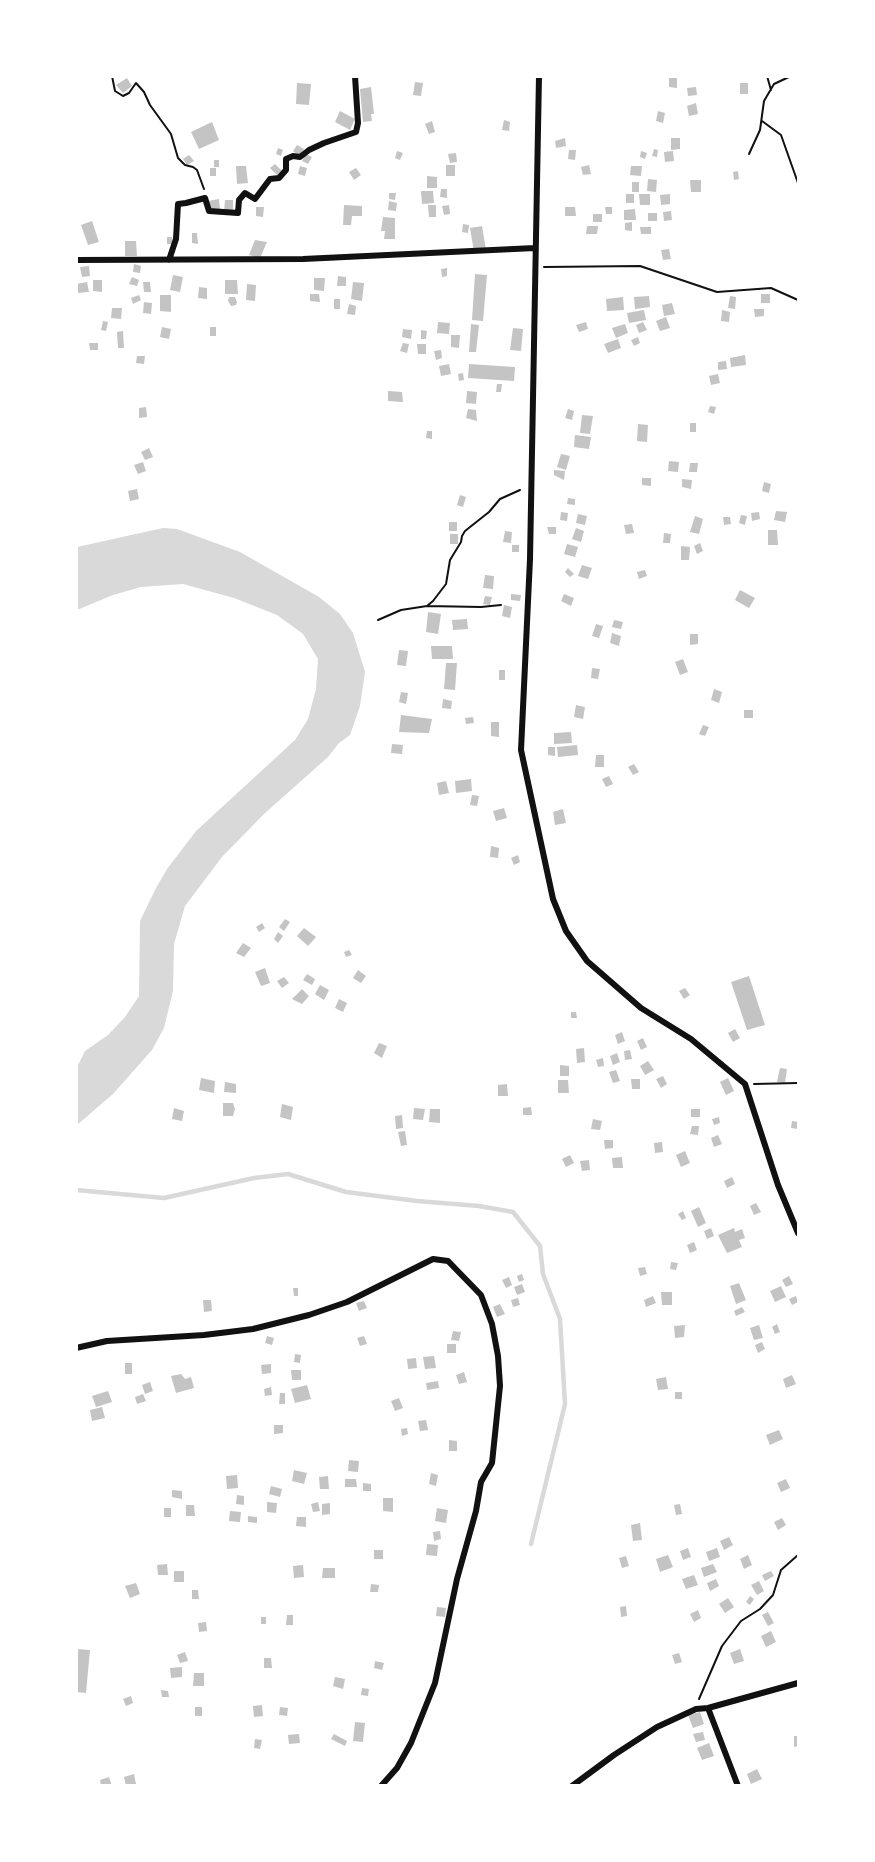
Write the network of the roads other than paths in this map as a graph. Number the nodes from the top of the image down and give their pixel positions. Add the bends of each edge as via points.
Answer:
1 (355, 76) edge
2 (539, 76) edge
3 (535, 248) junction
4 (169, 260) junction
5 (76, 261) edge
6 (798, 1233) edge
7 (76, 1348) edge
8 (798, 1683) edge
9 (708, 1708) junction
10 (381, 1785) edge
11 (572, 1785) edge
12 (738, 1785) edge

1 - 4 street via 356,132 324,143 300,157 286,159 286,170 279,178 270,179 255,198 245,193 239,200 238,213 209,212 205,198 178,204 176,239
2 - 3 street
3 - 4 street via 303,259
3 - 6 street via 530,559 521,750 553,899 566,931 587,962 641,1008 691,1039 745,1084
4 - 5 street
7 - 10 street via 106,1341 253,1329 347,1302 433,1259 448,1261 481,1295 492,1324 500,1386 492,1463 481,1482 435,1683 411,1743 397,1768
8 - 9 street
9 - 11 street via 696,1709 657,1726
9 - 12 street

